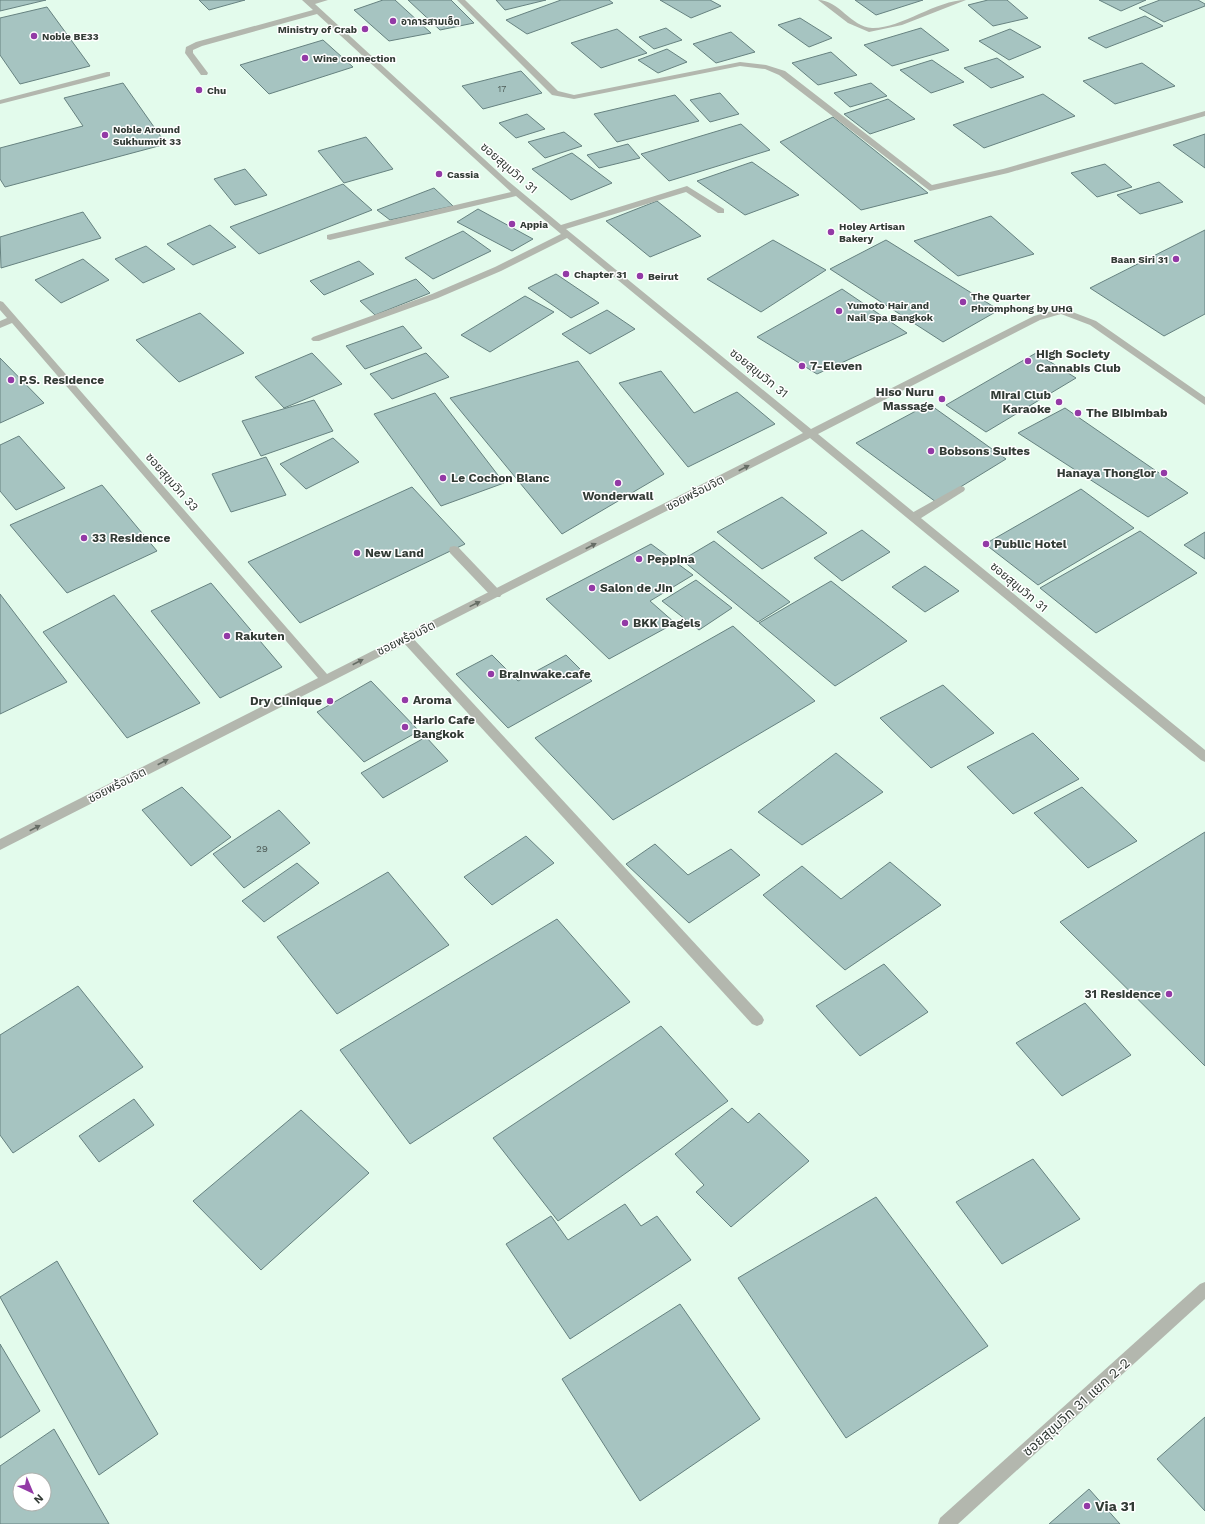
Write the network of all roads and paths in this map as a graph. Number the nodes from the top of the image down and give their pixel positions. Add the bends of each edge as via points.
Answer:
1 (324, 0) edge
2 (461, 0) edge
3 (822, 0) edge
4 (962, 0) edge
5 (308, 2) edge
6 (318, 11) junction
7 (204, 73) dead end
8 (107, 74) dead end
9 (0, 102) edge
10 (1205, 113) edge
11 (518, 193) junction
12 (721, 210) dead end
13 (564, 231) junction
14 (330, 237) dead end
15 (0, 304) edge
16 (13, 319) junction
17 (0, 325) edge
18 (316, 339) dead end
19 (1205, 402) edge
20 (812, 433) junction
21 (960, 489) dead end
22 (914, 516) junction
23 (454, 550) dead end
24 (496, 594) junction
25 (406, 638) junction
26 (324, 679) junction
27 (1205, 757) edge
28 (0, 845) edge
29 (757, 1020) dead end
30 (1205, 1289) edge
31 (946, 1524) edge

1 - 5 street
2 - 10 street via 555,93 574,97 740,64 766,67 782,73 930,188 1005,171
3 - 4 street via 849,20 869,30 896,25
5 - 6 street, ซอยสุขุมวิท 31
6 - 7 street via 189,48 189,53
6 - 11 street, ซอยสุขุมวิท 31
8 - 9 street
11 - 13 street, ซอยสุขุมวิท 31
11 - 14 street
12 - 13 street via 687,189
13 - 18 street via 498,269 435,296
13 - 20 street, ซอยสุขุมวิท 31
15 - 16 street, ซอยสุขุมวิท 33
16 - 17 street
16 - 26 street, ซอยสุขุมวิท 33
19 - 20 street, ซอยพร้อมจิต via 1093,323 1062,311 1037,318
20 - 22 street, ซอยสุขุมวิท 31
24 -> 20 street, ซอยพร้อมจิต
21 - 22 street
22 - 27 street, ซอยสุขุมวิท 31
23 - 24 street
25 -> 24 street, ซอยพร้อมจิต
26 -> 25 street, ซอยพร้อมจิต
25 - 29 street
28 -> 26 street, ซอยพร้อมจิต
30 - 31 street, ซอยสุขุมวิท 31 แยก 2-2

